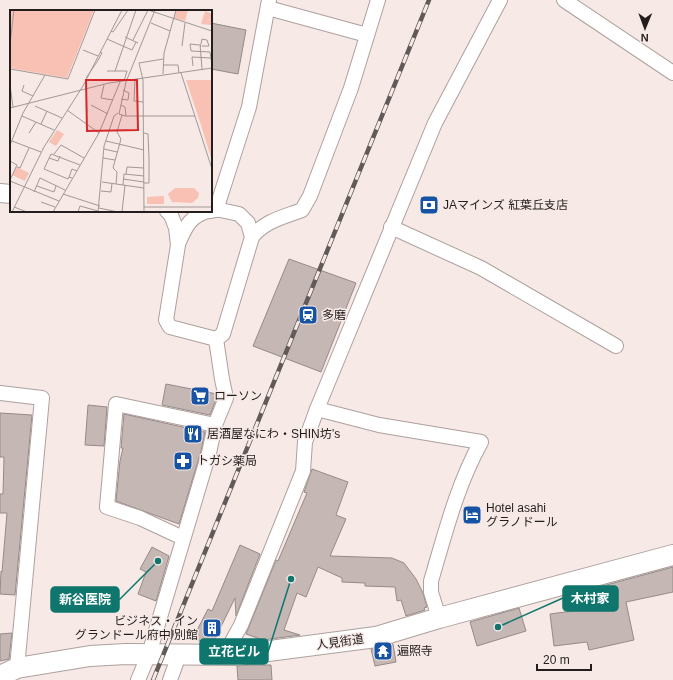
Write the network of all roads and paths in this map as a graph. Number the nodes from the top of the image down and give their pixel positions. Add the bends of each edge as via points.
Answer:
1 (378, 0) edge
2 (500, 0) edge
3 (564, 0) edge
4 (268, 4) edge
5 (367, 35) junction
6 (673, 73) edge
7 (212, 210) edge
8 (168, 212) edge
9 (203, 212) edge
10 (239, 214) junction
11 (283, 217) junction
12 (391, 227) junction
13 (252, 237) junction
14 (178, 244) junction
15 (216, 339) junction
16 (616, 346) dead end
17 (0, 393) edge
18 (317, 409) junction
19 (215, 425) junction
20 (183, 538) junction
21 (673, 555) edge
22 (439, 618) junction
23 (149, 654) junction
24 (179, 655) junction
25 (224, 656) junction
26 (9, 672) edge
27 (138, 680) edge
28 (170, 680) edge

1 - 5 street
2 - 12 street via 435,123
3 - 6 street
4 - 5 street
4 - 7 street via 249,107
5 - 11 street via 351,88 310,196 302,210
7 - 10 street
8 - 14 street via 176,228
9 - 14 street via 187,225
10 - 11 street
10 - 13 street via 248,223
11 - 13 street via 270,222
12 - 16 street via 480,268
12 - 18 street
13 - 15 street via 223,334
14 - 15 street via 166,320 170,327
15 - 19 street via 226,398
17 - 26 street via 42,398
18 - 22 street via 379,425 481,442 453,504 431,581 431,592
18 - 25 street via 305,442 303,471 241,624
19 - 20 street
19 - 20 street via 116,404 107,507 140,518
20 - 23 street
21 - 22 main road, 人見街道
22 - 25 main road, 人見街道 via 376,637
23 - 24 main road, 人見街道
23 - 26 main road, 人見街道 via 90,656
23 - 27 street
24 - 25 main road, 人見街道
24 - 28 street

